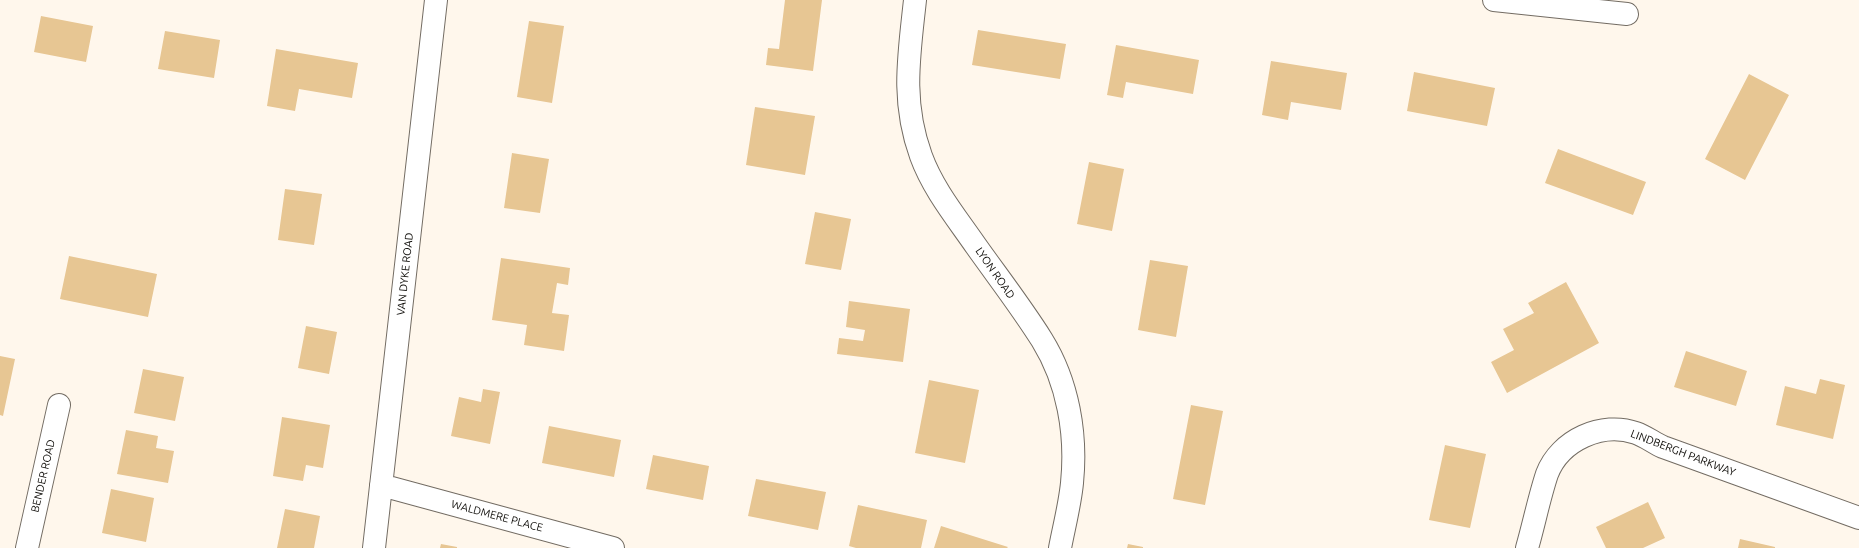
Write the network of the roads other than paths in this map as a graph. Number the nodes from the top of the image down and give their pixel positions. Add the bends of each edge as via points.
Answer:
1 (436, 0) edge
2 (915, 0) edge
3 (1494, 0) edge
4 (1627, 14) dead end
5 (59, 405) dead end
6 (381, 485) junction
7 (1859, 518) edge
8 (27, 548) edge
9 (374, 548) edge
10 (613, 548) edge
11 (1060, 548) edge
12 (1527, 548) edge

1 - 6 street, VAN DYKE ROAD
2 - 11 street, LYON ROAD via 907,73 910,115 921,156 939,194 1043,341 1058,372 1069,406 1074,444 1072,483
3 - 4 street
5 - 8 street, BENDER ROAD
6 - 9 street, VAN DYKE ROAD
6 - 10 street, WALDMERE PLACE
7 - 12 street, LINDBERGH PARKWAY via 1663,447 1636,433 1614,429 1592,432 1574,441 1558,455 1548,473

